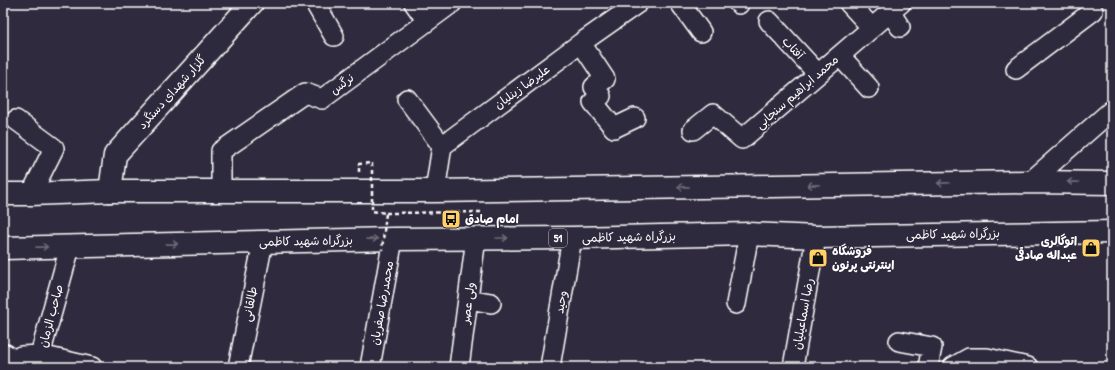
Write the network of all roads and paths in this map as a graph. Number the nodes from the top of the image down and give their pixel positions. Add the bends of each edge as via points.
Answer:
1 (315, 3) edge
2 (414, 3) edge
3 (452, 3) edge
4 (680, 3) edge
5 (849, 3) edge
6 (250, 4) edge
7 (632, 5) edge
8 (1094, 6) edge
9 (897, 14) edge
10 (427, 21) junction
11 (769, 21) dead end
12 (872, 28) junction
13 (701, 32) dead end
14 (334, 36) dead end
15 (581, 43) junction
16 (840, 56) junction
17 (1016, 69) dead end
18 (818, 74) junction
19 (869, 88) dead end
20 (407, 99) dead end
21 (1112, 110) edge
22 (635, 118) dead end
23 (16, 120) dead end
24 (693, 130) dead end
25 (442, 146) junction
26 (359, 164) dead end
27 (1030, 182) junction
28 (1112, 183) edge
29 (110, 191) junction
30 (221, 191) junction
31 (435, 191) junction
32 (3, 194) edge
33 (31, 194) junction
34 (484, 212) dead end
35 (386, 213) junction
36 (1112, 232) edge
37 (749, 234) junction
38 (816, 237) junction
39 (476, 238) junction
40 (572, 238) junction
41 (262, 242) junction
42 (388, 244) junction
43 (70, 247) junction
44 (3, 248) edge
45 (468, 299) junction
46 (491, 303) dead end
47 (736, 304) dead end
48 (899, 341) dead end
49 (40, 355) junction
50 (13, 362) edge
51 (92, 367) edge
52 (238, 367) edge
53 (370, 367) edge
54 (459, 367) edge
55 (550, 367) edge
56 (793, 367) edge
57 (935, 367) edge
58 (953, 367) edge
59 (1028, 367) edge

1 - 14 street
2 - 10 street
3 - 10 street, نرگس
4 - 13 street
5 - 12 street
6 - 29 main road, گلزار شهدای دستگرد via 116,155
7 - 15 street, علیرضا زینلیان
8 - 17 street
9 - 12 street, محمد ابراهیم سنجابی
10 - 30 street, نرگس via 322,99 305,93 221,151
11 - 18 street, آفتاب
12 - 16 street, محمد ابراهیم سنجابی
15 - 22 street via 605,79 594,87 601,96 593,102 614,128
15 - 25 street, علیرضا زینلیان
16 - 18 street, محمد ابراهیم سنجابی
16 - 19 street
18 - 24 street, محمد ابراهیم سنجابی via 742,139 712,114
20 - 25 street
21 - 27 street
23 - 33 street via 54,148
25 - 31 street
26 - 35 path, bridge via 372,163 372,212
28 -> 27 main road
27 -> 31 main road
29 - 30 main road
29 - 33 main road
30 - 31 main road
32 - 33 main road
34 - 35 path
35 - 42 path, bridge
36 - 38 main road, بزرگراه شهید کاظمی / 51
37 - 38 main road, بزرگراه شهید کاظمی / 51
37 - 40 main road, بزرگراه شهید کاظمی / 51
37 - 47 street
38 - 56 street, رضا اسماعیلیان
39 -> 40 main road, بزرگراه شهید کاظمی / 51
39 - 42 main road, بزرگراه شهید کاظمی / 51
39 - 45 street, ولی عصر
40 - 55 street, وحید
41 -> 42 main road, بزرگراه شهید کاظمی / 51
43 -> 41 main road, بزرگراه شهید کاظمی / 51
41 - 52 street, طالقانی
42 - 53 street, محمدرضا صفریان
44 -> 43 main road, بزرگراه شهید کاظمی / 51
43 - 49 street, صاحب الزمان
45 - 46 street
45 - 54 street, ولی عصر
48 - 57 street via 932,347
49 - 50 street, صاحب الزمان via 21,356
49 - 51 street
58 - 59 street via 969,358 987,358

